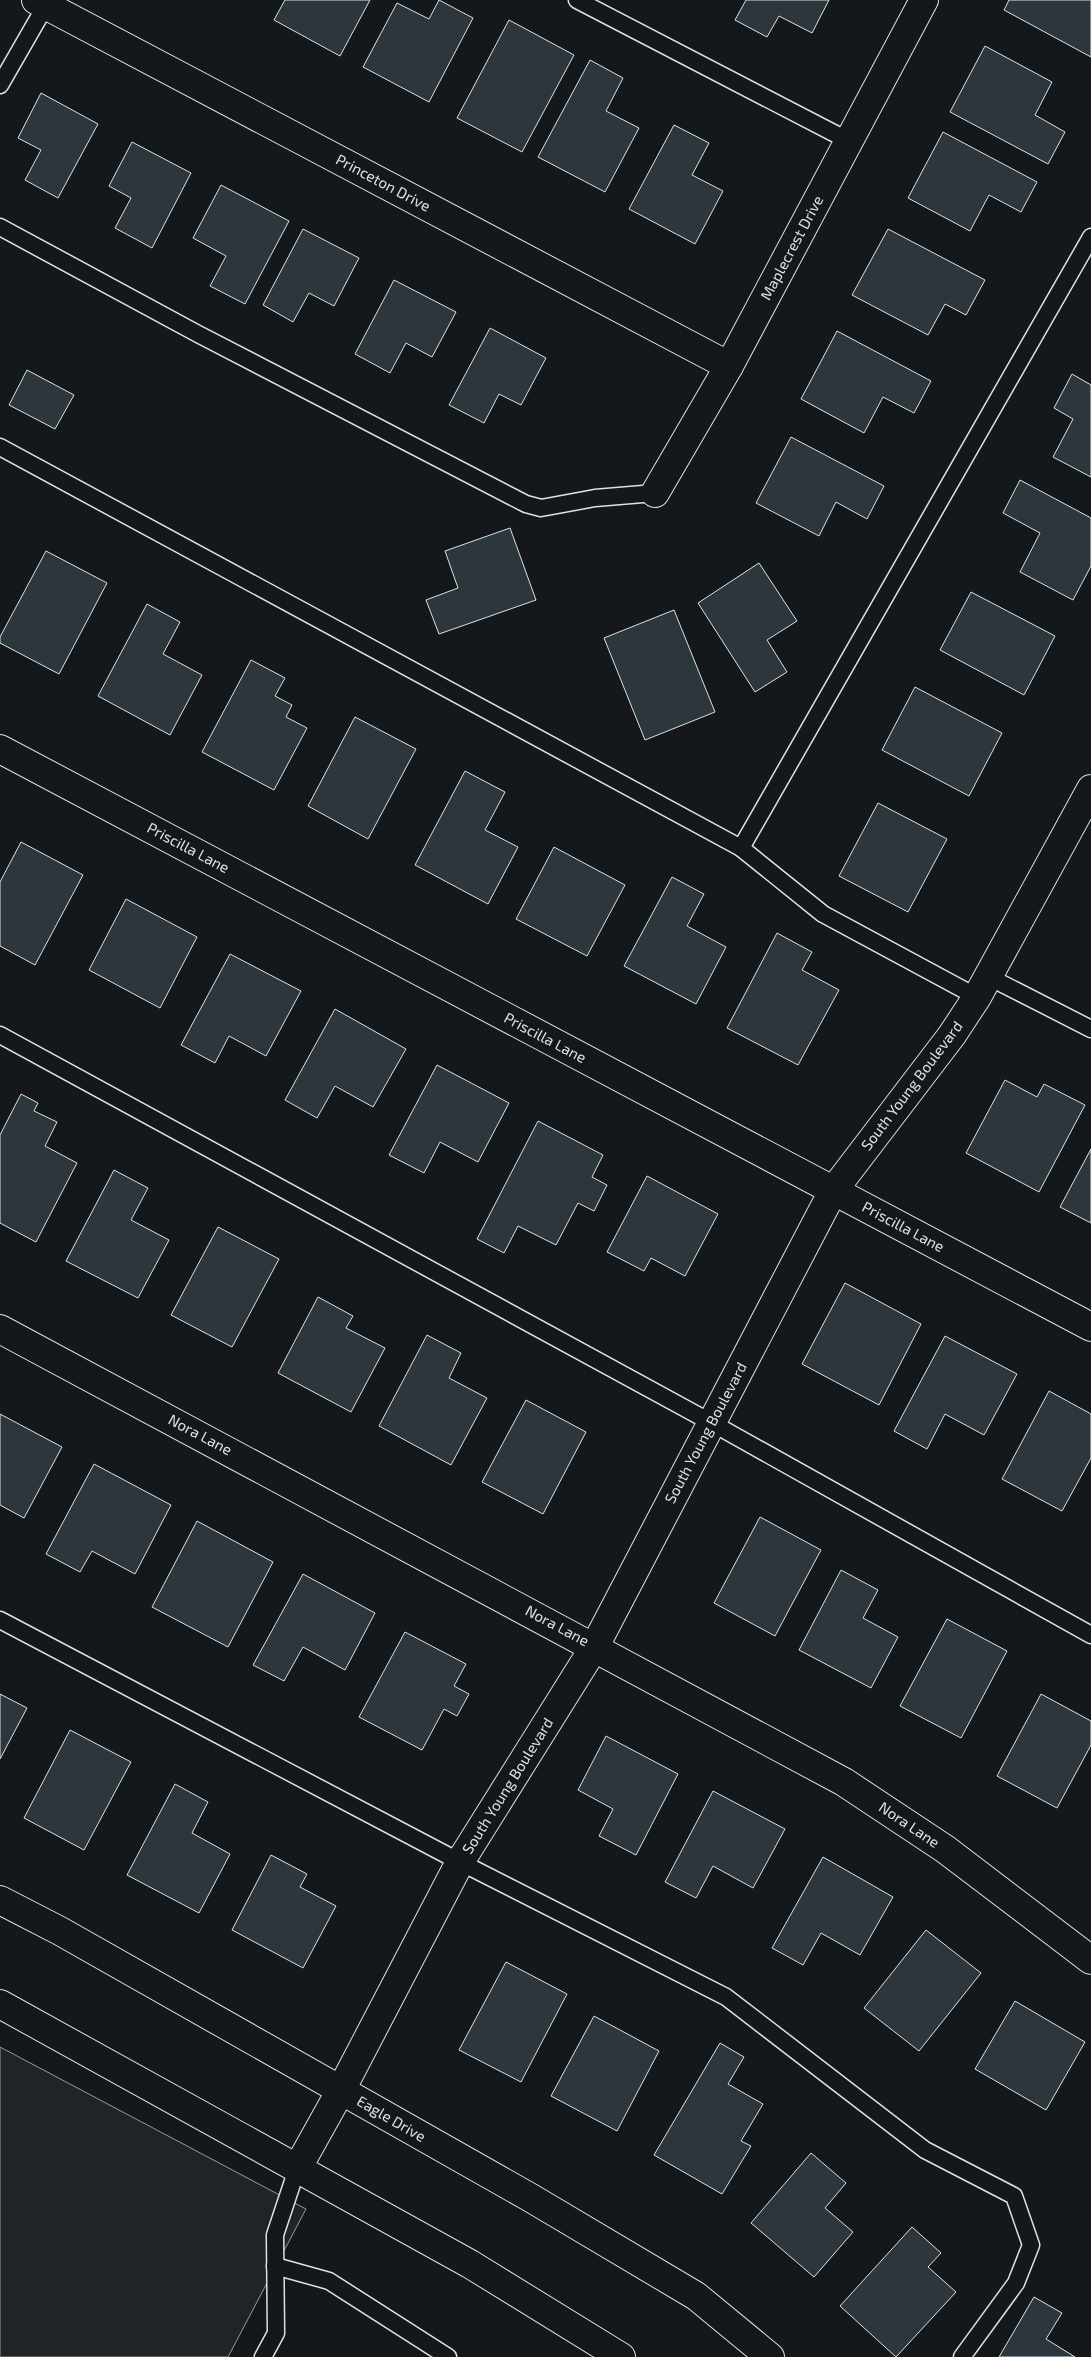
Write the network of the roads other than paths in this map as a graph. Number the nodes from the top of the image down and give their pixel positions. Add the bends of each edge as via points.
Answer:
1 (577, 0) edge
2 (924, 0) edge
3 (41, 3) edge
4 (0, 85) edge
5 (849, 141) junction
6 (0, 227) edge
7 (1091, 238) edge
8 (729, 366) junction
9 (0, 447) edge
10 (656, 493) joint
11 (0, 748) edge
12 (1091, 790) edge
13 (741, 848) junction
14 (982, 986) junction
15 (1091, 1029) edge
16 (0, 1036) edge
17 (833, 1190) junction
18 (1091, 1327) edge
19 (0, 1329) edge
20 (712, 1423) junction
21 (0, 1620) edge
22 (1091, 1635) edge
23 (595, 1646) junction
24 (460, 1862) junction
25 (0, 1900) edge
26 (1091, 1960) edge
27 (0, 2004) edge
28 (341, 2090) junction
29 (297, 2169) junction
30 (275, 2266) junction
31 (263, 2357) edge
32 (448, 2357) edge
33 (621, 2357) edge
34 (770, 2357) edge
35 (962, 2357) edge

1 - 5 lane
2 - 5 street, Maplecrest Drive
3 - 4 lane
3 - 8 street, Princeton Drive
5 - 8 street, Maplecrest Drive
6 - 10 lane via 526,504 541,508 595,498
7 - 13 lane
8 - 10 street, Maplecrest Drive
9 - 13 lane
11 - 17 street, Priscilla Lane
12 - 14 street, South Young Boulevard
13 - 14 lane via 823,914
14 - 15 lane
14 - 17 street, South Young Boulevard via 952,1035
16 - 20 lane
17 - 18 street, Priscilla Lane
17 - 20 street, South Young Boulevard
19 - 23 street, Nora Lane
20 - 22 lane
20 - 23 street, South Young Boulevard
21 - 24 lane
23 - 24 street, South Young Boulevard
23 - 26 street, Nora Lane via 844,1782 945,1849
24 - 28 street, South Young Boulevard
24 - 35 lane via 726,1997 925,2150 1014,2196 1031,2245 1016,2282
25 - 28 street, Eagle Drive
27 - 29 street
28 - 29 street, South Young Boulevard
28 - 34 street, Eagle Drive via 696,2296
29 - 30 lane via 275,2235
29 - 33 street via 470,2264
30 - 31 lane via 276,2333
30 - 32 lane via 329,2281

